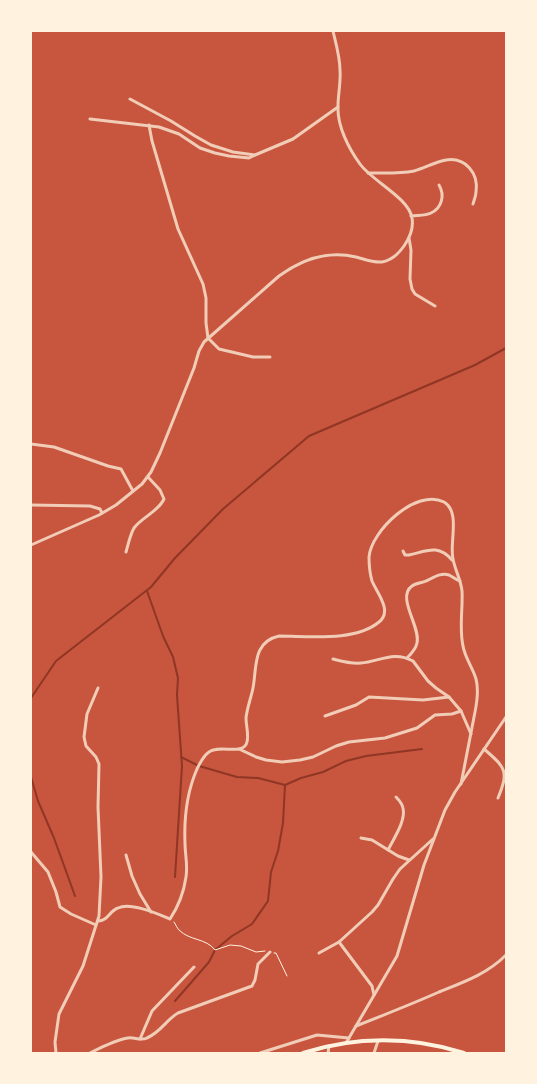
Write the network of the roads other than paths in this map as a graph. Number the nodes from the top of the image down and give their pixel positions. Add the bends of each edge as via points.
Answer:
1 (333, 31) edge
2 (130, 99) dead end
3 (338, 107) junction
4 (90, 119) dead end
5 (149, 126) junction
6 (255, 155) junction
7 (368, 173) junction
8 (439, 186) dead end
9 (473, 204) dead end
10 (412, 216) junction
11 (409, 238) junction
12 (435, 306) dead end
13 (208, 338) junction
14 (270, 357) dead end
15 (31, 444) edge
16 (148, 477) junction
17 (133, 491) junction
18 (31, 505) edge
19 (102, 513) junction
20 (31, 545) edge
21 (403, 551) dead end
22 (126, 552) dead end
23 (453, 560) junction
24 (460, 581) junction
25 (407, 658) junction
26 (332, 659) dead end
27 (98, 688) dead end
28 (449, 697) junction
29 (461, 711) junction
30 (325, 716) dead end
31 (506, 717) edge
32 (471, 734) junction
33 (239, 749) junction
34 (484, 749) junction
35 (461, 784) junction
36 (396, 797) dead end
37 (498, 798) dead end
38 (361, 838) dead end
39 (434, 838) junction
40 (388, 850) junction
41 (31, 852) edge
42 (126, 855) dead end
43 (409, 860) junction
44 (152, 912) junction
45 (97, 923) junction
46 (340, 942) junction
47 (270, 952) road end
48 (319, 953) dead end
49 (506, 955) edge
50 (194, 967) dead end
51 (374, 995) junction
52 (356, 1026) junction
53 (349, 1038) junction
54 (140, 1039) junction
55 (378, 1041) junction
56 (346, 1043) junction
57 (329, 1046) junction
58 (56, 1053) edge
59 (90, 1053) edge
60 (260, 1053) edge
61 (303, 1053) edge
62 (328, 1053) edge
63 (374, 1053) edge
64 (463, 1053) edge

1 - 3 street via 340,69
2 - 6 street via 211,145
3 - 6 street via 293,139
3 - 7 street via 346,139 353,154
4 - 5 street
5 - 6 street via 170,130 200,148 215,153 245,158
5 - 13 street via 178,229 203,284
7 - 9 street via 414,171 454,159 466,165 475,176 477,191
7 - 10 street via 404,204
8 - 10 street via 443,196 439,206 433,212
10 - 11 street
11 - 12 street via 412,250 412,289 415,294
11 - 13 street via 398,254 390,260 381,262 355,256 335,255 313,258 292,267
13 - 14 street via 218,349 253,357
13 - 16 street via 199,351 160,453
15 - 17 street via 54,447 99,464 120,468
16 - 17 street
16 - 22 street via 160,490 164,499 134,528
17 - 19 street
18 - 19 street via 90,506 100,509
19 - 20 street
21 - 23 street via 409,555 438,550
23 - 24 street
23 - 33 street via 454,519 450,508 444,503 420,501 395,515 374,542 369,556 372,579 382,602 383,618 374,626 358,632 279,636 265,643 256,663 247,714 248,741 245,747
24 - 25 street via 450,575 440,574 408,589 406,598 418,638 415,649
24 - 32 street via 462,645 477,681 477,700
25 - 26 street via 390,657 361,663
25 - 28 street via 415,662 428,681
27 - 45 street via 87,714 84,737 86,746 99,764 101,877
28 - 29 street
28 - 30 street via 423,700 369,697 356,705
29 - 32 street
29 - 33 street via 435,715 417,728 376,740 349,742 300,760 266,760
31 - 34 street
32 - 35 street
33 - 44 street via 211,750 197,769 185,822 186,877 180,897 170,919
34 - 35 street
34 - 37 street via 504,768 505,781
35 - 39 street via 445,810
36 - 40 street via 402,803 403,811 401,822
38 - 40 street via 372,840
39 - 43 street
39 - 51 street via 398,952
40 - 43 street
41 - 45 street via 48,872 61,908
42 - 44 street via 140,894
43 - 46 street via 393,879 378,905
44 - 45 street via 120,907 105,920
45 - 58 street via 83,966 58,1014
46 - 48 street
46 - 51 street via 372,986
47 - 54 street via 258,964 252,986 178,1013 148,1038
49 - 52 street via 479,975
50 - 54 street via 152,1011
51 - 52 street
52 - 53 street
53 - 56 street
53 - 60 street via 317,1034
54 - 59 street via 124,1039
55 - 56 main road
55 - 63 street
55 - 64 main road via 433,1045
56 - 57 main road
57 - 61 main road
57 - 62 street

